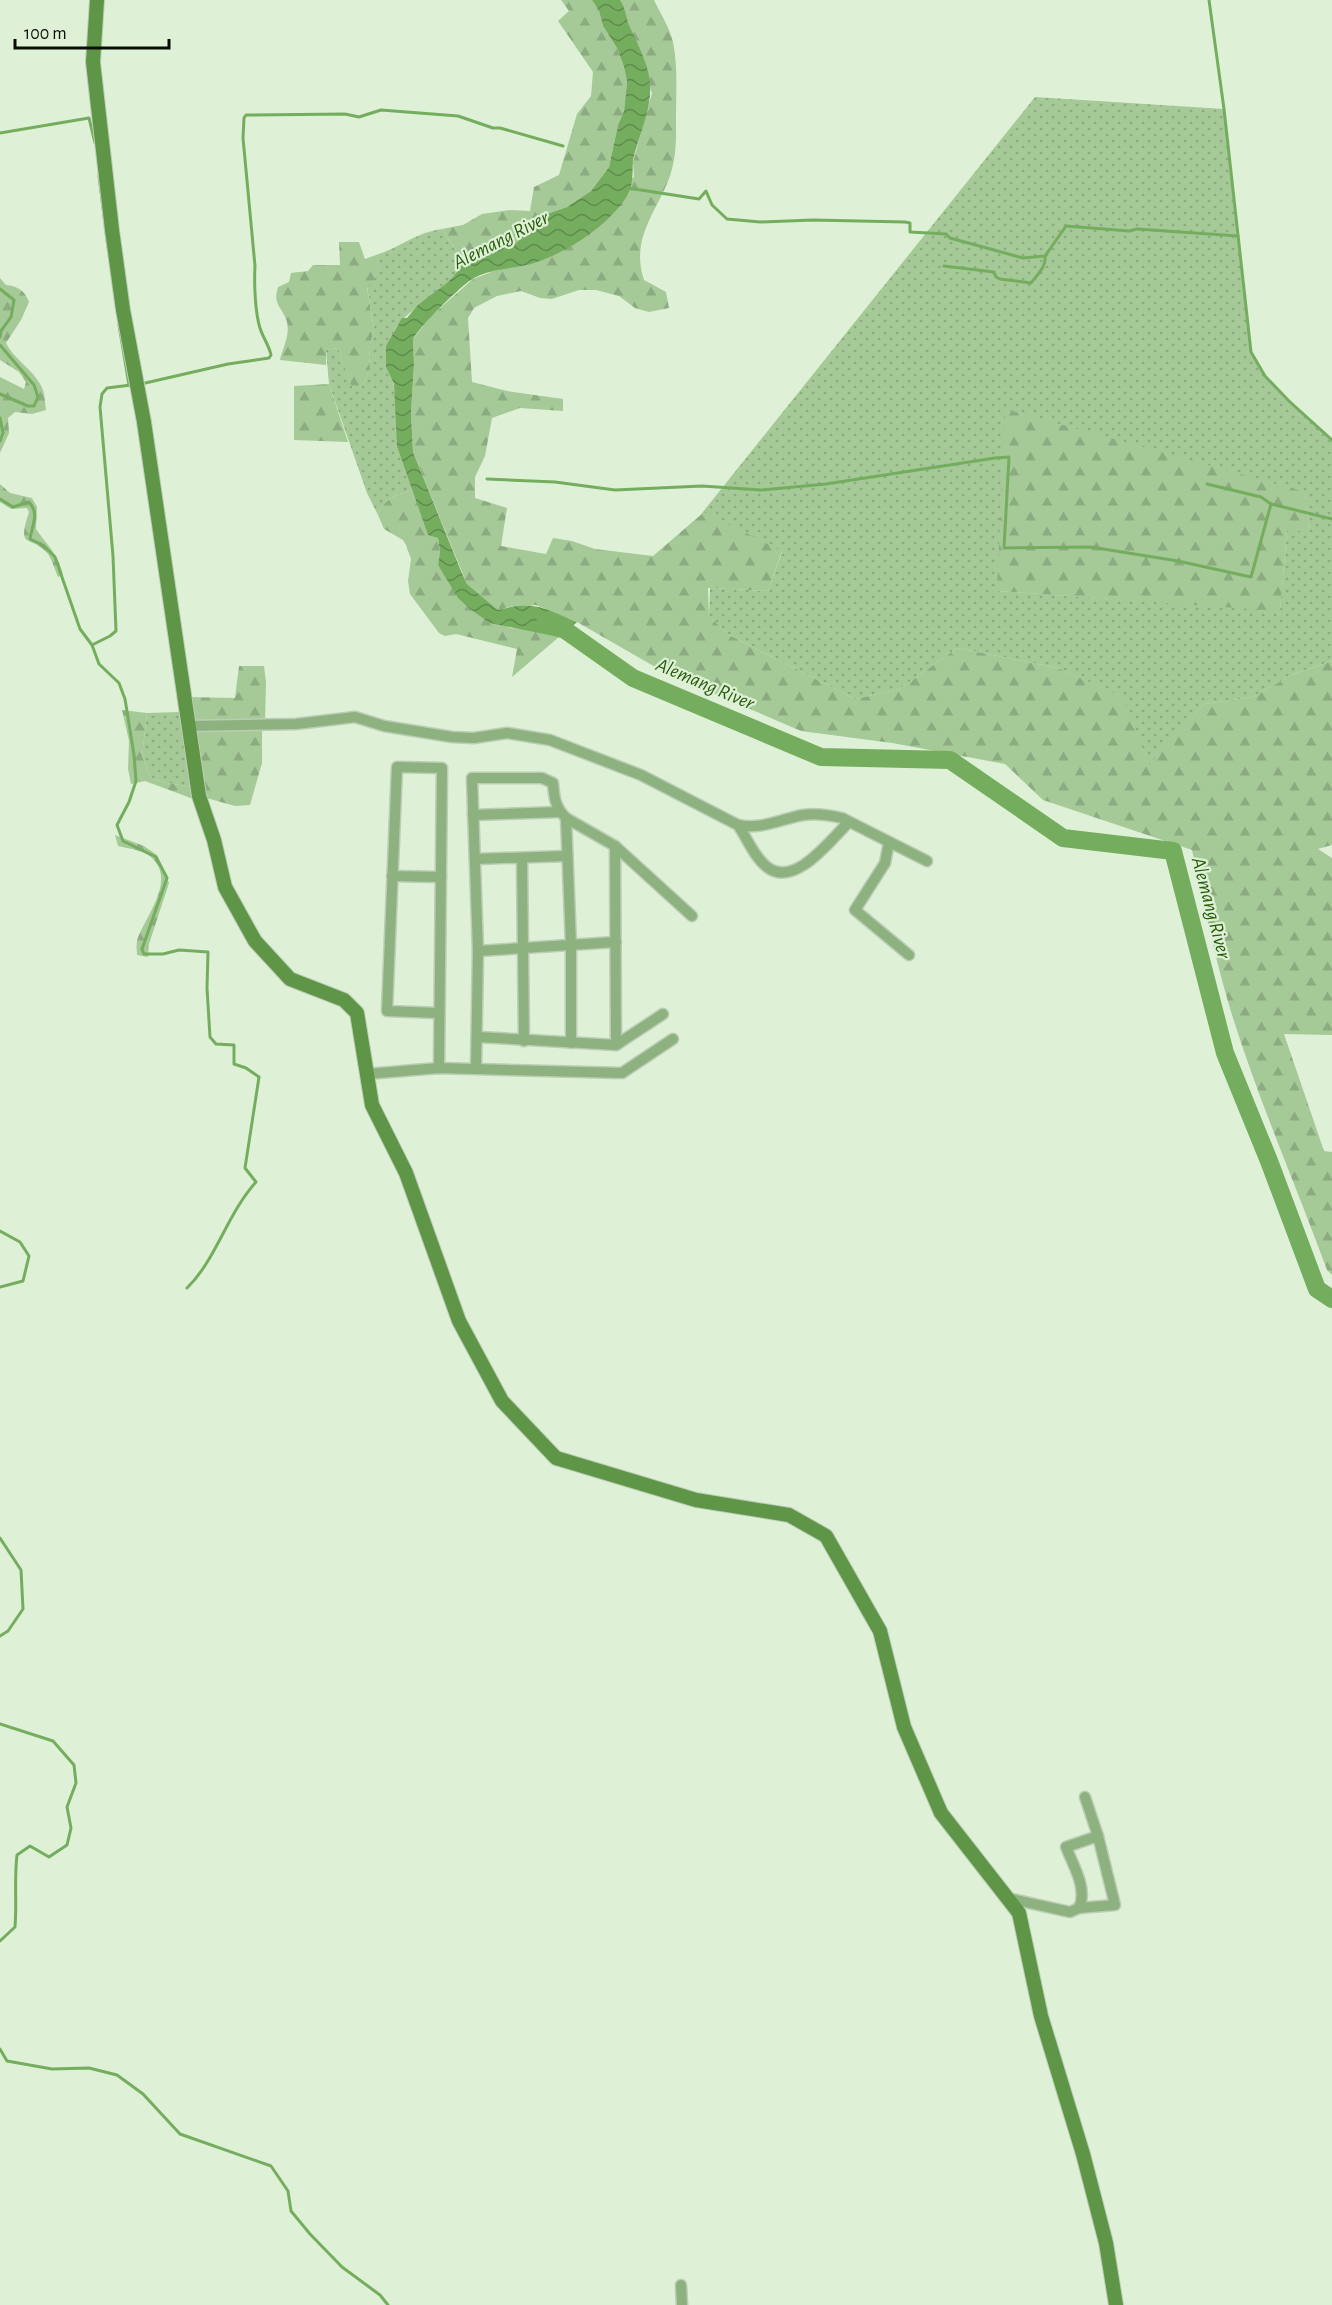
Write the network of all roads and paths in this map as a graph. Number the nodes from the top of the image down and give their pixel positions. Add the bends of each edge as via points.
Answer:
1 (97, 0) edge
2 (188, 726) junction
3 (473, 815) junction
4 (563, 815) junction
5 (849, 822) junction
6 (738, 825) junction
7 (889, 842) junction
8 (615, 846) junction
9 (567, 856) junction
10 (522, 858) junction
11 (475, 859) junction
12 (927, 861) dead end
13 (392, 876) junction
14 (441, 877) junction
15 (692, 916) dead end
16 (616, 942) junction
17 (570, 945) junction
18 (523, 947) junction
19 (478, 951) junction
20 (909, 955) dead end
21 (438, 1013) junction
22 (663, 1014) dead end
23 (478, 1037) junction
24 (673, 1039) dead end
25 (524, 1041) junction
26 (571, 1043) junction
27 (616, 1045) junction
28 (439, 1068) junction
29 (476, 1068) junction
30 (367, 1074) junction
31 (1086, 1797) dead end
32 (1098, 1836) junction
33 (1007, 1898) junction
34 (1080, 1908) junction
35 (681, 2285) dead end
36 (682, 2305) edge
37 (1116, 2305) edge

1 - 2 street via 93,63 112,230
2 - 6 street via 296,724 355,717 452,737 507,733 542,739 641,775
2 - 30 street via 199,796 225,887 255,941 290,979 344,1000 357,1013
3 - 4 street
3 - 4 street via 472,778 542,777 552,783 555,805
3 - 11 street
4 - 8 street
4 - 9 street
5 - 6 street via 817,814 754,827
5 - 6 street via 808,862 792,872 767,866
5 - 7 street
7 - 12 street
7 - 20 street via 885,863 855,910
8 - 15 street
8 - 16 street
9 - 10 street
9 - 17 street
10 - 11 street
10 - 18 street
11 - 19 street
13 - 14 street
13 - 14 street via 397,767 442,768
13 - 21 street via 387,1011
14 - 21 street
16 - 17 street
16 - 27 street
17 - 18 street
17 - 26 street
18 - 19 street
18 - 25 street
19 - 23 street
21 - 28 street
22 - 27 street
23 - 25 street
23 - 29 street
24 - 29 street via 622,1073
25 - 26 street
26 - 27 street
28 - 29 street
28 - 30 street
30 - 33 street via 372,1105 406,1173 459,1321 502,1401 556,1458 696,1500 789,1515 826,1536 880,1631 904,1727 941,1813
31 - 32 street
32 - 34 street via 1066,1847 1082,1888
32 - 34 street via 1115,1905
33 - 34 street via 1070,1912
33 - 37 street via 1019,1913 1041,2016 1106,2243
35 - 36 street

